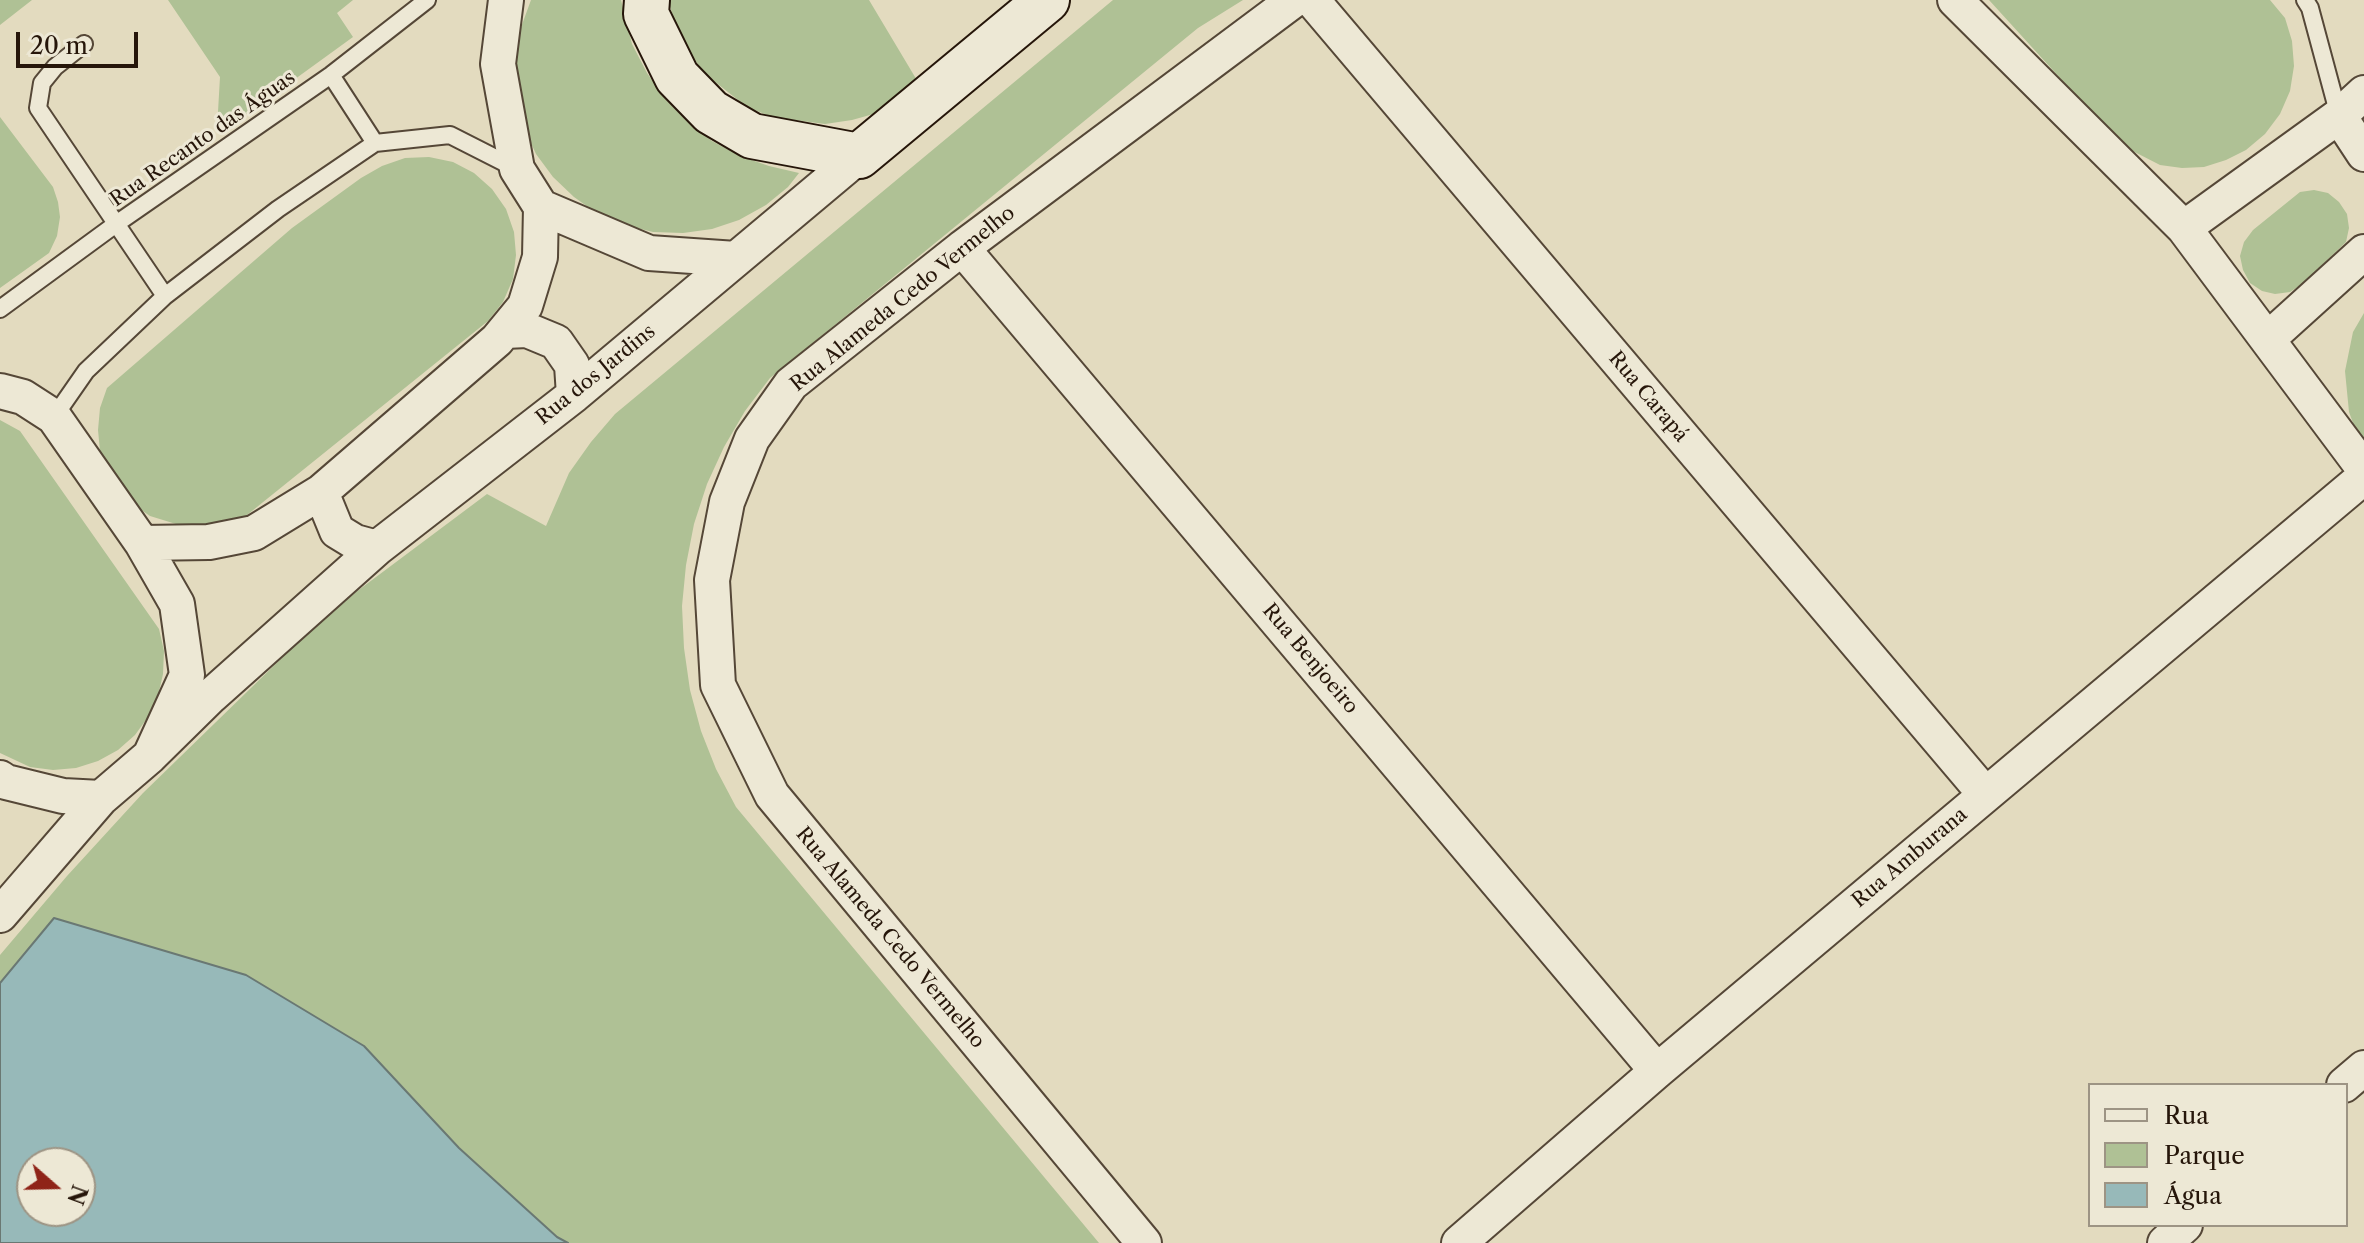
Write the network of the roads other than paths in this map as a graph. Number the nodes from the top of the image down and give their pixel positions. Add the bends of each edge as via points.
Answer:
1 (427, 0) edge
2 (506, 0) edge
3 (647, 0) edge
4 (1047, 0) edge
5 (1294, 0) edge
6 (1312, 0) edge
7 (1955, 0) edge
8 (2305, 0) edge
9 (84, 44) dead end
10 (331, 75) junction
11 (2364, 93) edge
12 (2339, 116) junction
13 (375, 143) junction
14 (2364, 154) edge
15 (859, 156) junction
16 (517, 169) junction
17 (541, 207) junction
18 (116, 224) junction
19 (2184, 228) junction
20 (962, 248) junction
21 (2364, 252) edge
22 (736, 259) junction
23 (165, 296) junction
24 (0, 309) edge
25 (505, 331) junction
26 (2268, 339) junction
27 (0, 391) edge
28 (574, 395) junction
29 (54, 417) junction
30 (2364, 469) edge
31 (2364, 477) edge
32 (321, 492) junction
33 (142, 543) junction
34 (377, 548) junction
35 (150, 756) junction
36 (0, 778) edge
37 (1985, 794) junction
38 (101, 798) junction
39 (0, 915) edge
40 (2364, 1068) edge
41 (1657, 1071) junction
42 (2346, 1083) edge
43 (2183, 1227) edge
44 (1144, 1243) edge
45 (1459, 1243) edge
46 (2165, 1243) edge

1 - 10 lane, Rua Recanto das Águas
2 - 16 street via 498,64
3 - 15 street via 646,14 677,77 711,112 752,136
4 - 15 street, Rua dos Jardins
5 - 20 street, Rua Alameda Cedo Vermelho
6 - 37 street, Rua Carapá
7 - 19 street
8 - 12 lane
9 - 18 lane via 42,83 38,108
10 - 13 lane
10 - 18 lane, Rua Recanto das Águas
11 - 12 street
12 - 14 street
12 - 19 street
13 - 16 lane via 450,135
13 - 23 lane
15 - 22 street, Rua dos Jardins
16 - 17 street
17 - 22 street via 649,253
17 - 25 street via 540,257 525,306
18 - 23 lane
18 - 24 lane, Rua Recanto das Águas
19 - 26 street
20 - 41 street, Rua Benjoeiro
20 - 44 street, Rua Alameda Cedo Vermelho via 791,384 752,439 727,502 712,580 718,685 772,795
21 - 26 street
22 - 28 street, Rua dos Jardins
23 - 29 lane via 86,371
25 - 28 street via 527,330 556,342 572,365
25 - 32 street
26 - 30 street
27 - 29 street via 23,397
28 - 34 street, Rua dos Jardins
29 - 33 street
31 - 37 street, Rua Amburana
32 - 33 street via 254,533 209,542
32 - 34 street via 337,531
33 - 35 street via 177,604 187,675
34 - 35 street, Rua dos Jardins
35 - 38 street, Rua dos Jardins
36 - 38 street via 63,796
37 - 41 street, Rua Amburana
38 - 39 street, Rua dos Jardins
40 - 42 street
41 - 45 street, Rua Amburana
43 - 46 street

